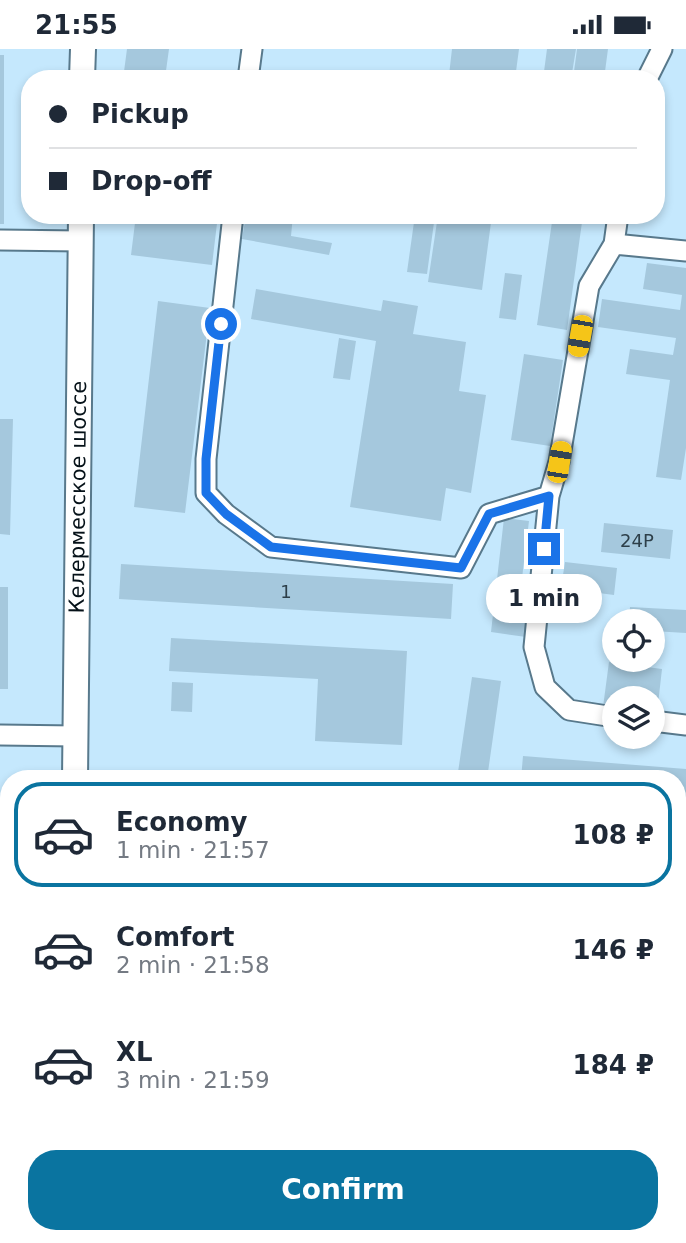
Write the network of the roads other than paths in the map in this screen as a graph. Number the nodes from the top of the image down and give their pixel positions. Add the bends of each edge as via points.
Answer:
1 (83, 49) edge
2 (252, 49) edge
3 (662, 49) edge
4 (82, 70) edge
5 (249, 70) edge
6 (652, 70) edge
7 (81, 224) edge
8 (232, 224) edge
9 (617, 224) edge
10 (0, 240) edge
11 (81, 241) junction
12 (614, 244) junction
13 (686, 251) edge
14 (549, 496) junction
15 (602, 715) edge
16 (665, 723) edge
17 (686, 725) edge
18 (0, 735) edge
19 (76, 736) junction
20 (75, 770) edge

1 - 4 main road
2 - 5 street
3 - 6 street
7 - 11 main road, Келермесское шоссе
8 - 14 street via 206,459 206,493 226,514 271,547 461,568 489,514
9 - 12 street
10 - 11 street
11 - 19 main road, Келермесское шоссе
12 - 13 street
12 - 14 street via 589,286
14 - 15 street via 534,647 545,687 569,710
16 - 17 street
18 - 19 street
19 - 20 main road, Келермесское шоссе

